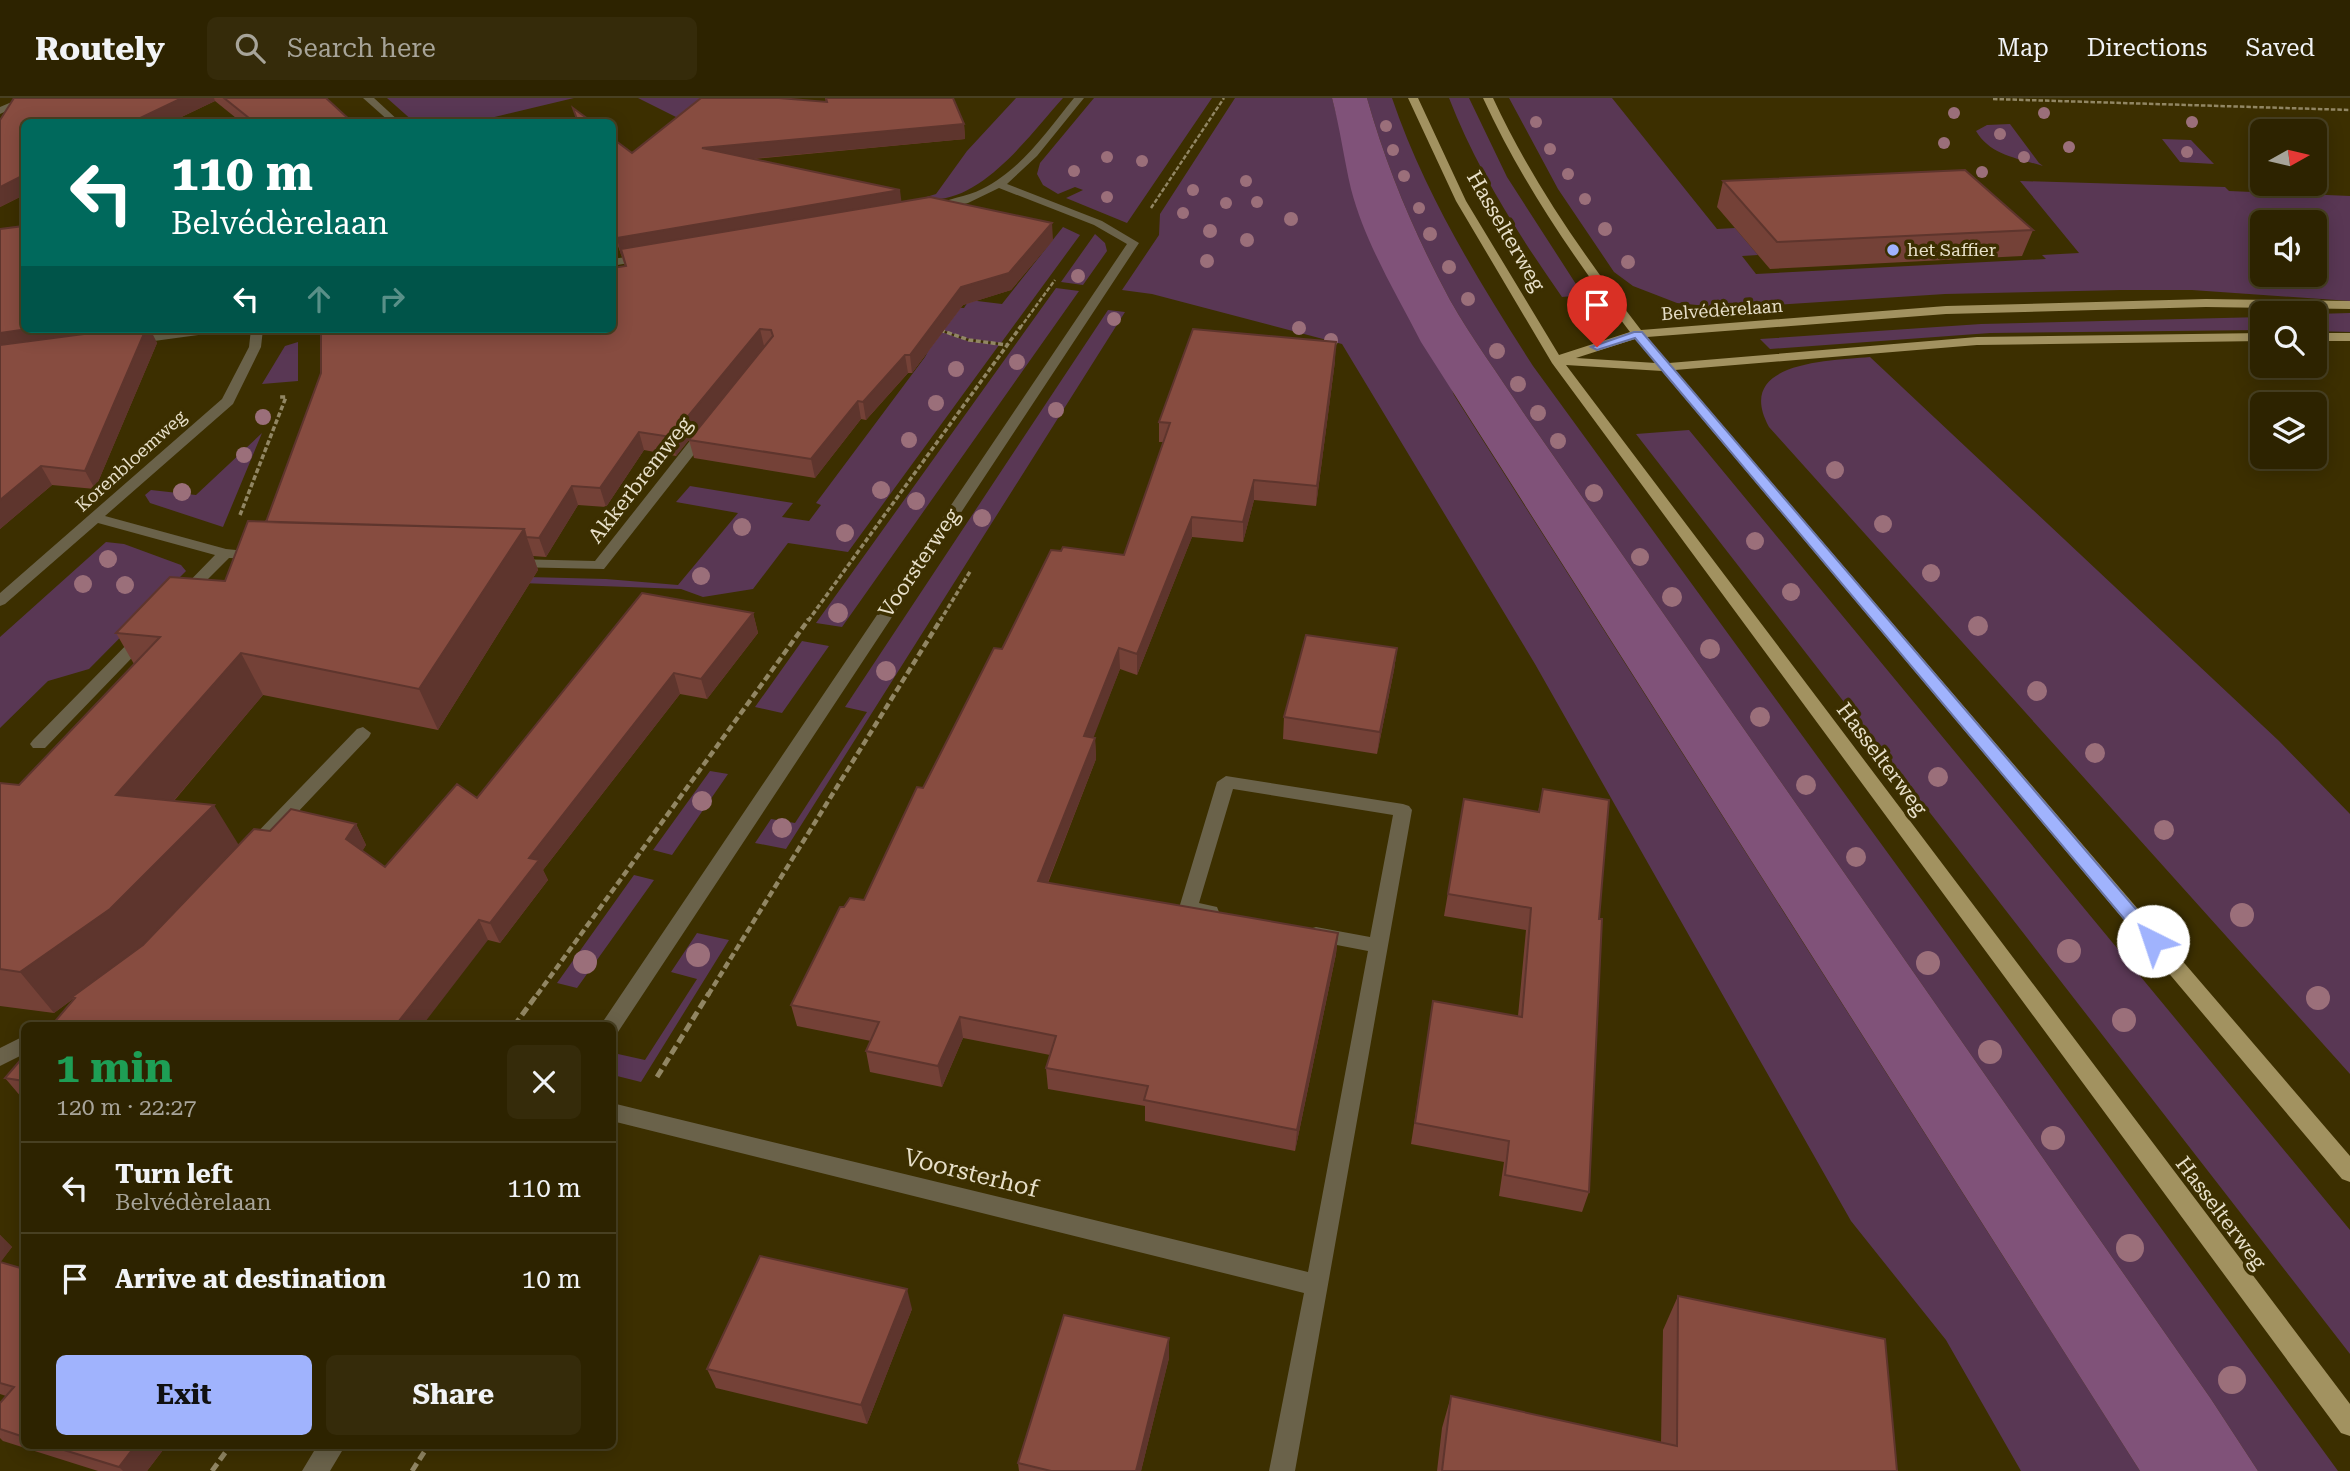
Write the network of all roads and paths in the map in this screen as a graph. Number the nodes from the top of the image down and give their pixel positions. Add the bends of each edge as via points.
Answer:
1 (29, 98) edge
2 (368, 98) edge
3 (1079, 98) edge
4 (1224, 98) edge
5 (1413, 98) edge
6 (1488, 98) edge
7 (1993, 99) edge
8 (2350, 110) edge
9 (0, 111) edge
10 (392, 119) edge
11 (1001, 185) junction
12 (925, 210) edge
13 (1098, 223) junction
14 (1133, 243) junction
15 (665, 254) edge
16 (616, 262) edge
17 (2350, 304) edge
18 (934, 329) edge
19 (185, 333) edge
20 (257, 333) edge
21 (1638, 334) junction
22 (2250, 337) edge
23 (2327, 337) edge
24 (2350, 337) edge
25 (120, 342) edge
26 (1007, 345) junction
27 (1556, 360) junction
28 (1665, 368) junction
29 (228, 401) junction
30 (717, 416) edge
31 (96, 518) junction
32 (225, 553) junction
33 (279, 556) edge
34 (976, 562) dead end
35 (502, 563) edge
36 (0, 601) edge
37 (363, 733) edge
38 (39, 744) dead end
39 (241, 861) edge
40 (1228, 916) edge
41 (1296, 930) edge
42 (1378, 946) junction
43 (517, 1022) edge
44 (614, 1022) edge
45 (21, 1046) edge
46 (0, 1058) edge
47 (622, 1115) edge
48 (2350, 1172) edge
49 (1317, 1285) junction
50 (2350, 1424) edge
51 (228, 1449) edge
52 (329, 1449) edge
53 (426, 1449) edge
54 (212, 1471) edge
55 (315, 1471) edge
56 (412, 1471) edge
57 (1282, 1471) edge

1 - 9 street
2 - 10 street
3 - 11 street via 1032,158
4 - 14 path via 1140,224
5 - 27 main road, Hasselterweg via 1461,201
6 - 21 main road via 1580,258
7 - 8 path
11 - 12 street via 958,203
11 - 13 street
13 - 14 street
13 - 26 path
14 - 44 street, Voorsterweg
15 - 16 street
17 - 21 main road, Belvédèrelaan via 1946,310
18 - 26 path
19 - 25 street
20 - 29 street, Korenbloemweg via 255,347
21 - 27 main road, Belvédèrelaan
21 - 28 main road
22 - 28 main road via 1999,340
23 - 24 main road
26 - 43 path
27 - 28 main road
27 - 50 main road, Hasselterweg
28 - 48 main road
29 - 31 street, Korenbloemweg
29 - 32 path via 286,397
30 - 35 street, Akkerbremweg via 599,566
31 - 32 street
31 - 36 street, Korenbloemweg
32 - 33 street
32 - 38 street
34 - 47 path
37 - 39 street
40 - 42 street via 1188,908 1226,782 1403,810
41 - 42 street
42 - 49 street
45 - 46 street
47 - 49 street, Voorsterhof
49 - 57 street
51 - 54 path
52 - 55 street
53 - 56 path

